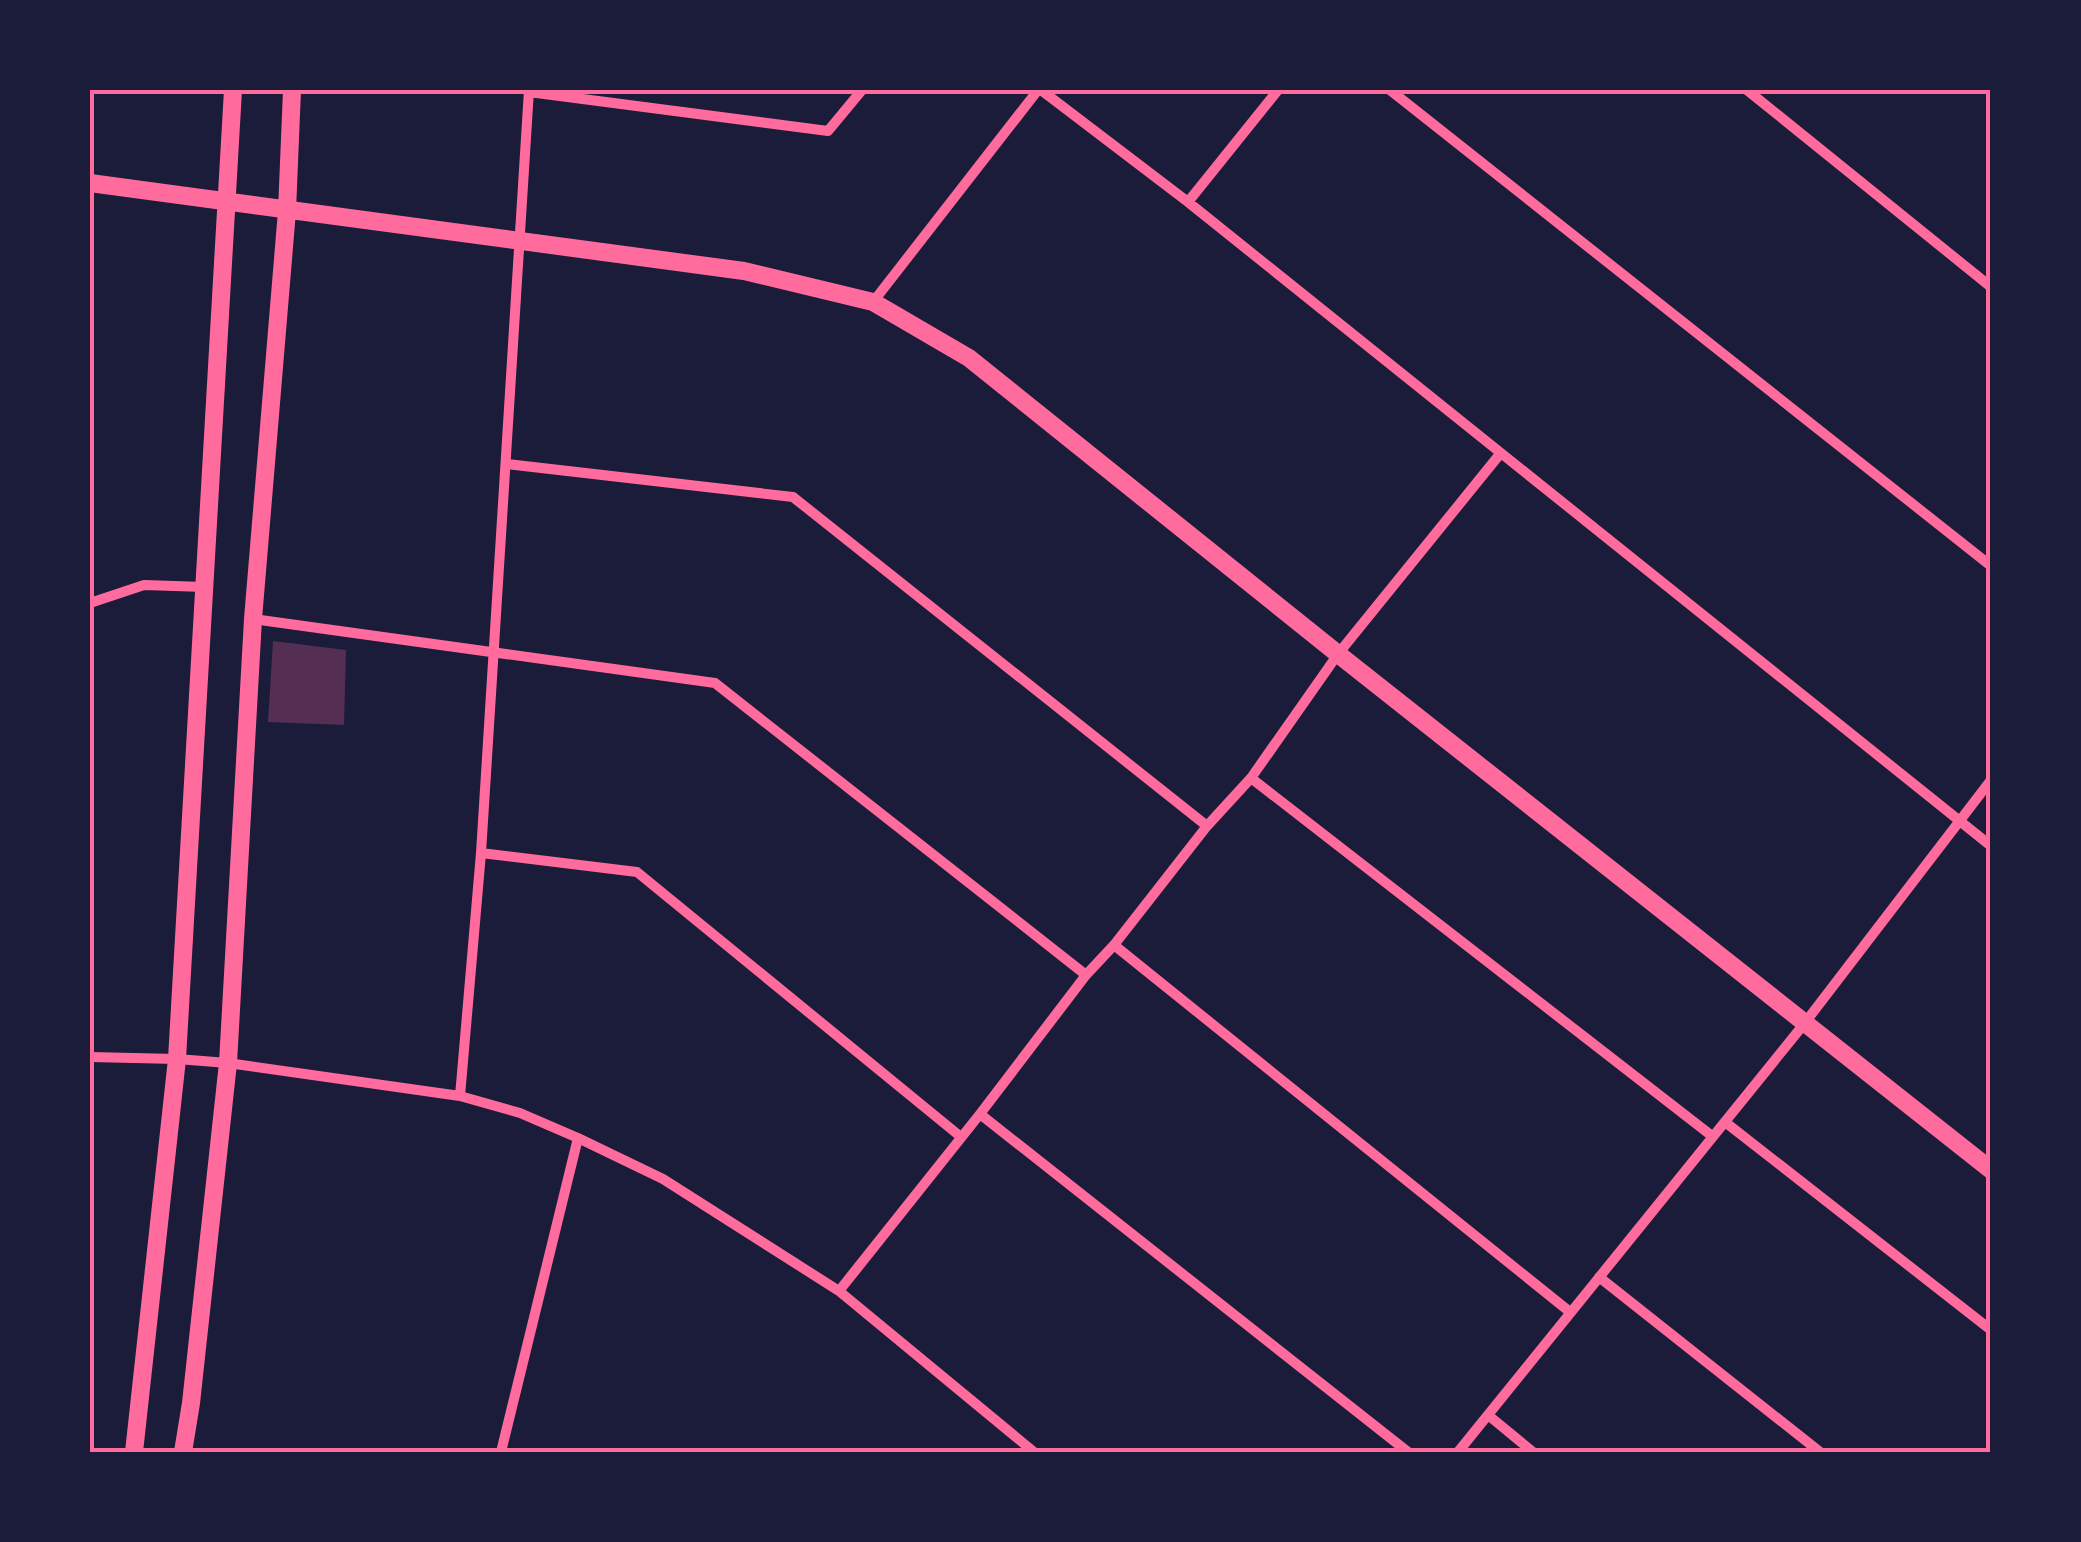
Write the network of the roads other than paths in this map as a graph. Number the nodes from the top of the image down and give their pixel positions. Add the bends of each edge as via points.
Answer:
1 (234, 90) edge
2 (292, 90) edge
3 (862, 90) edge
4 (1040, 90) edge
5 (1278, 90) edge
6 (1390, 90) edge
7 (1747, 90) edge
8 (529, 91) edge
9 (90, 183) edge
10 (1188, 202) junction
11 (226, 203) junction
12 (286, 211) junction
13 (518, 241) junction
14 (1991, 287) edge
15 (873, 302) junction
16 (1500, 454) junction
17 (507, 464) junction
18 (1991, 566) edge
19 (206, 588) junction
20 (90, 603) edge
21 (253, 619) junction
22 (494, 652) junction
23 (1338, 654) junction
24 (1251, 778) junction
25 (1991, 780) edge
26 (1958, 820) junction
27 (1207, 826) junction
28 (1991, 846) edge
29 (480, 852) junction
30 (1114, 945) junction
31 (1086, 975) junction
32 (1804, 1024) junction
33 (90, 1057) edge
34 (178, 1059) junction
35 (228, 1063) junction
36 (460, 1096) junction
37 (980, 1114) junction
38 (1725, 1122) junction
39 (1712, 1136) junction
40 (962, 1137) junction
41 (578, 1138) junction
42 (1991, 1170) edge
43 (1599, 1277) junction
44 (840, 1291) junction
45 (1570, 1312) junction
46 (1991, 1330) edge
47 (1488, 1415) junction
48 (134, 1452) edge
49 (183, 1452) edge
50 (501, 1452) edge
51 (1034, 1452) edge
52 (1408, 1452) edge
53 (1458, 1452) edge
54 (1533, 1452) edge
55 (1820, 1452) edge

1 - 11 street
2 - 12 street
3 - 8 street via 828,130
4 - 10 street
4 - 15 street
5 - 10 street
6 - 18 street
7 - 14 street
8 - 13 street
9 - 11 street
10 - 16 street
11 - 12 street
11 - 19 street
12 - 13 street
12 - 21 street
13 - 15 street via 744,271
13 - 17 street
15 - 23 street via 968,358
16 - 23 street
16 - 26 street
17 - 22 street
17 - 27 street via 793,496
19 - 20 street via 144,585
19 - 34 street
21 - 22 street
21 - 35 street
22 - 29 street
22 - 31 street via 715,682
23 - 24 street
23 - 32 street
24 - 27 street
24 - 39 street
25 - 26 street
26 - 28 street
26 - 32 street
27 - 30 street
29 - 36 street
29 - 40 street via 637,872
30 - 31 street
30 - 45 street
31 - 37 street
32 - 38 street
32 - 42 street
33 - 34 street
34 - 35 street
34 - 48 street
35 - 36 street
35 - 49 street
36 - 41 street
37 - 40 street
37 - 52 street
38 - 39 street
38 - 46 street
39 - 43 street
40 - 44 street
41 - 44 street via 662,1179
41 - 50 street
43 - 45 street
43 - 55 street
44 - 51 street
45 - 47 street
47 - 53 street
47 - 54 street

